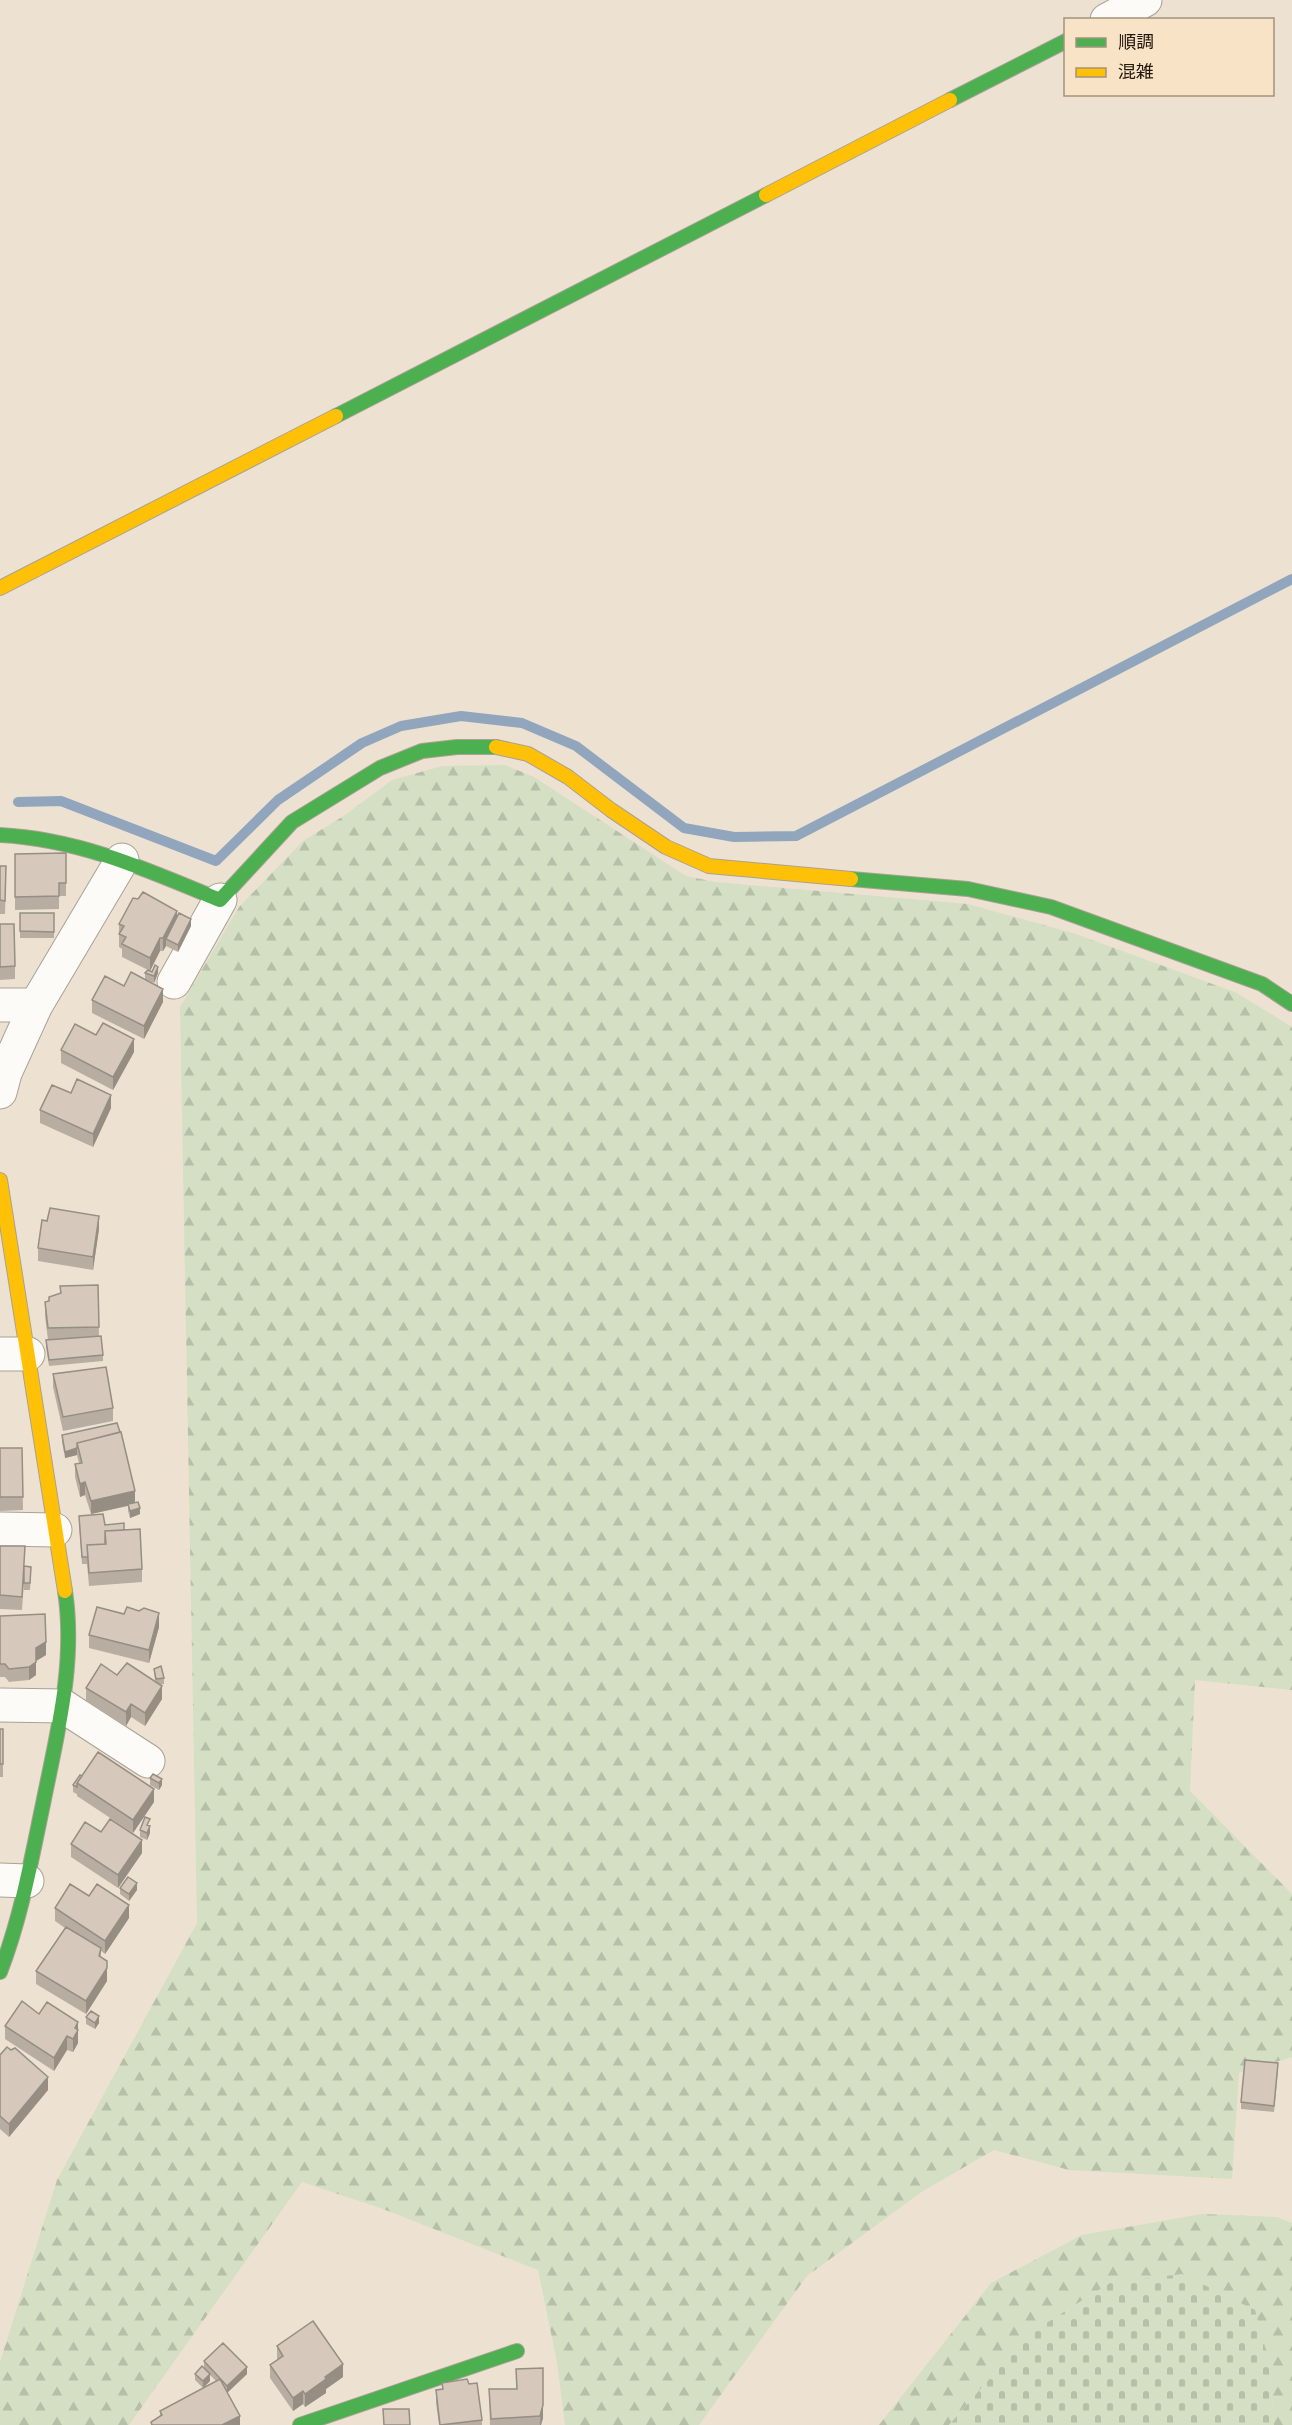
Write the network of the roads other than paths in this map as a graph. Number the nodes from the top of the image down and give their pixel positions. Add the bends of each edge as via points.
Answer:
1 (1145, 0) edge
2 (1111, 18) edge
3 (1064, 42) edge
4 (0, 588) edge
5 (0, 835) edge
6 (122, 860) junction
7 (220, 900) junction
8 (174, 982) dead end
9 (1292, 1004) edge
10 (0, 1005) edge
11 (36, 1005) junction
12 (0, 1092) edge
13 (0, 1180) edge
14 (14, 1354) edge
15 (0, 1529) edge
16 (55, 1530) junction
17 (0, 1706) edge
18 (63, 1706) junction
19 (148, 1761) dead end
20 (13, 1881) edge
21 (0, 1972) edge
22 (517, 2351) dead end
23 (300, 2425) edge

1 - 2 street
3 - 4 street
5 - 6 street via 57,839
6 - 7 street
6 - 11 street
7 - 8 street
7 - 9 street via 292,822 380,768 422,751 497,747 528,754 568,777 666,848 709,866 968,889 1051,907 1262,984
10 - 11 street
11 - 12 street via 4,1073
13 - 14 street
14 - 16 street
15 - 16 street
16 - 18 street via 69,1618
17 - 18 street
18 - 19 street
18 - 20 street
20 - 21 street via 9,1952
22 - 23 street

